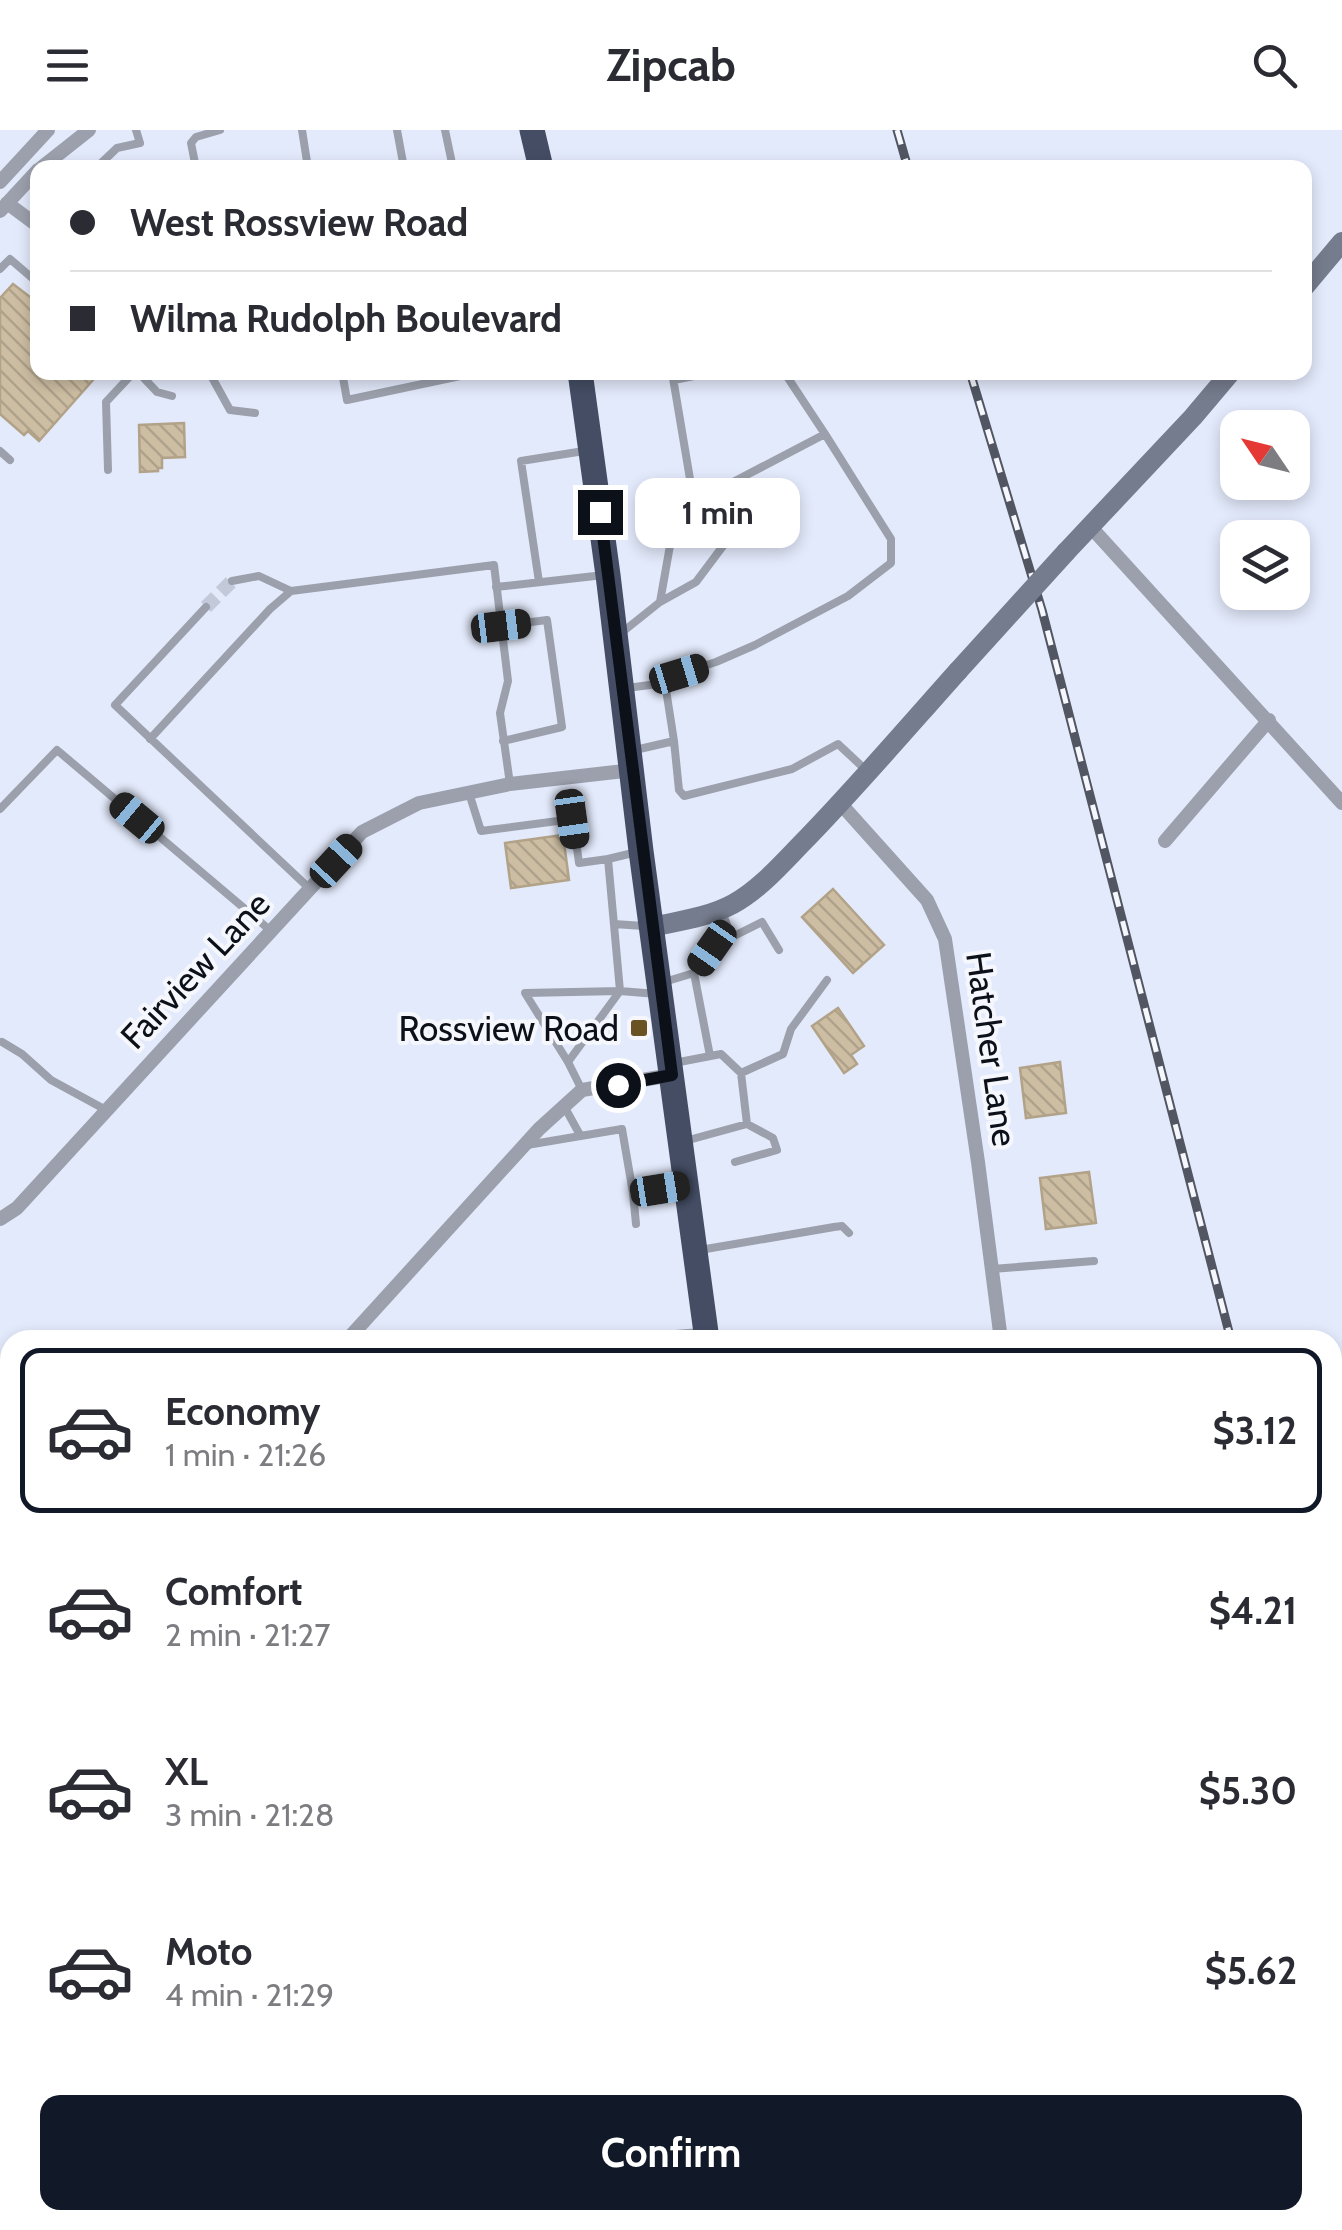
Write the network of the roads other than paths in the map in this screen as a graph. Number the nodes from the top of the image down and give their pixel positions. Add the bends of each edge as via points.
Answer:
1 (48, 130) edge
2 (89, 130) edge
3 (136, 130) edge
4 (220, 130) edge
5 (302, 130) edge
6 (397, 130) edge
7 (446, 130) edge
8 (532, 130) edge
9 (51, 160) edge
10 (104, 160) edge
11 (194, 160) edge
12 (307, 160) edge
13 (403, 160) edge
14 (452, 160) edge
15 (539, 160) edge
16 (30, 179) edge
17 (0, 182) edge
18 (4, 207) edge
19 (30, 222) edge
20 (1342, 242) edge
21 (0, 269) edge
22 (30, 277) edge
23 (1312, 278) edge
24 (128, 380) edge
25 (144, 380) edge
26 (213, 380) edge
27 (343, 380) edge
28 (428, 380) edge
29 (581, 380) edge
30 (674, 380) edge
31 (789, 380) edge
32 (1224, 380) edge
33 (172, 396) dead end
34 (254, 413) dead end
35 (825, 434) junction
36 (0, 450) edge
37 (591, 450) junction
38 (10, 460) dead end
39 (108, 470) dead end
40 (691, 485) junction
41 (714, 492) junction
42 (1089, 525) junction
43 (608, 575) junction
44 (232, 581) dead end
45 (538, 582) junction
46 (496, 586) junction
47 (291, 591) junction
48 (660, 602) junction
49 (206, 607) tunnel mouth
50 (501, 626) junction
51 (616, 637) junction
52 (665, 683) junction
53 (622, 689) junction
54 (1268, 720) junction
55 (150, 738) junction
56 (504, 741) junction
57 (674, 741) junction
58 (632, 761) junction
59 (868, 772) junction
60 (510, 784) junction
61 (469, 793) junction
62 (840, 803) junction
63 (1342, 804) edge
64 (0, 809) edge
65 (1165, 841) dead end
66 (642, 851) junction
67 (608, 858) junction
68 (310, 889) junction
69 (721, 909) junction
70 (614, 924) junction
71 (652, 926) junction
72 (272, 931) junction
73 (732, 938) junction
74 (779, 950) dead end
75 (694, 974) junction
76 (827, 980) dead end
77 (660, 989) junction
78 (620, 991) junction
79 (2, 1042) edge
80 (710, 1056) junction
81 (568, 1062) junction
82 (671, 1069) junction
83 (741, 1072) junction
84 (582, 1090) junction
85 (564, 1106) junction
86 (106, 1110) junction
87 (747, 1124) junction
88 (580, 1135) junction
89 (681, 1142) junction
90 (524, 1146) junction
91 (735, 1162) dead end
92 (686, 1185) junction
93 (634, 1194) junction
94 (0, 1219) edge
95 (636, 1224) dead end
96 (850, 1233) dead end
97 (695, 1251) junction
98 (1094, 1261) dead end
99 (992, 1270) junction
100 (356, 1330) edge
101 (705, 1330) edge
102 (1000, 1330) edge

1 - 17 street
2 - 9 street
3 - 10 lane via 140,143 117,148
4 - 11 lane via 191,143
5 - 12 lane
6 - 13 lane
7 - 14 lane
8 - 15 highway
16 - 18 street
18 - 19 street
20 - 23 street
21 - 22 lane via 10,259
24 - 39 lane via 106,402
25 - 33 lane
26 - 34 lane via 230,410
27 - 28 lane via 347,400
29 - 37 highway
30 - 40 lane
31 - 35 lane
32 - 42 street
35 - 41 lane
35 - 52 lane via 892,539 891,563 848,596
36 - 38 lane
37 - 43 highway
37 - 45 lane via 522,461
40 - 41 lane
40 - 48 lane via 677,506
41 - 48 lane via 724,516 723,546 696,582
42 - 54 street
42 - 59 street, bridge
43 - 45 lane
43 - 51 highway
44 - 47 lane via 259,576
45 - 46 lane
46 - 47 lane via 494,565
46 - 50 lane
47 - 55 lane
48 - 51 lane
49 - 55 lane via 115,705
50 - 56 lane via 508,681 500,713
50 - 56 lane via 547,620 562,727
51 - 53 highway
52 - 53 lane
52 - 57 lane
53 - 58 highway
54 - 63 street
54 - 65 street
55 - 68 lane
56 - 60 lane
57 - 58 lane
57 - 59 lane via 684,796 792,768 838,744
58 - 60 street, Fairview Lane
58 - 66 highway
59 - 62 street
60 - 61 street, Fairview Lane
61 - 67 lane via 480,831 572,819 579,863
61 - 68 street, Fairview Lane via 419,803 362,832
62 - 69 street via 756,888
62 - 99 street, Hatcher Lane via 927,900 945,939
64 - 72 lane via 57,750
66 - 67 lane
66 - 71 highway
67 - 70 lane
68 - 72 street, Fairview Lane
69 - 71 street
69 - 73 lane
70 - 71 lane
70 - 78 lane
71 - 77 highway
72 - 86 street, Fairview Lane
73 - 74 lane via 762,922
73 - 75 lane via 712,948
75 - 77 lane
75 - 80 lane
76 - 83 lane via 791,1029 783,1054
77 - 78 lane
77 - 82 highway
78 - 81 lane
78 - 81 lane via 524,993
79 - 86 lane
80 - 82 lane
80 - 83 lane via 721,1054
81 - 84 lane
82 - 84 street
82 - 89 highway
83 - 87 lane
84 - 85 street
85 - 88 lane
85 - 90 street
86 - 94 street, Fairview Lane
87 - 89 lane
87 - 91 lane via 773,1138 776,1150
88 - 90 lane
88 - 93 lane via 622,1128
89 - 92 highway
90 - 100 street
92 - 93 lane
92 - 97 highway
93 - 95 lane
96 - 97 lane via 842,1226
97 - 101 highway
98 - 99 lane
99 - 102 street, Hatcher Lane

